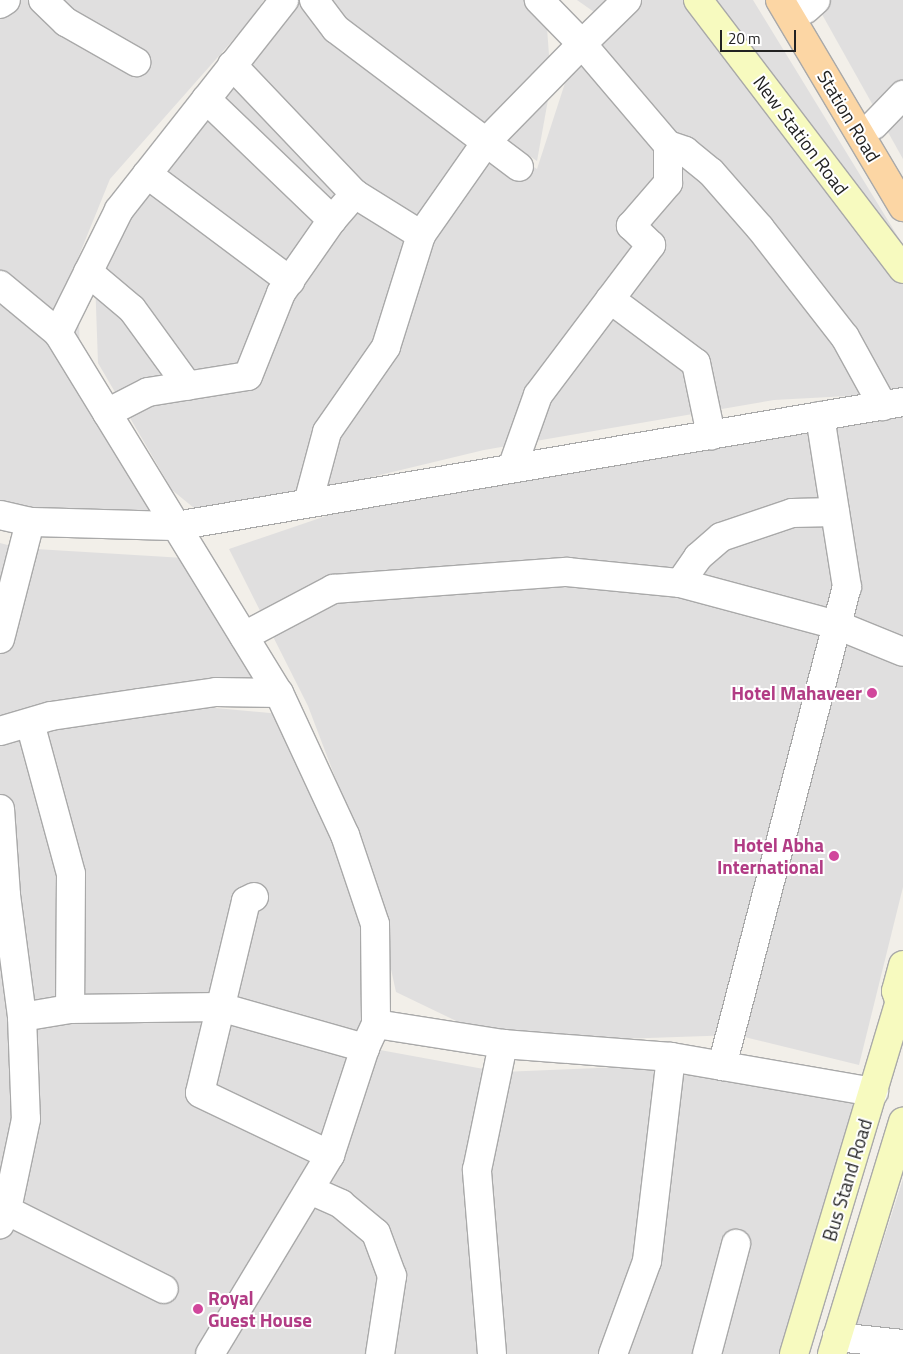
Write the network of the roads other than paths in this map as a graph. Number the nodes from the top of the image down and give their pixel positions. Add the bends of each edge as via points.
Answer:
1 (6, 0) edge
2 (43, 0) edge
3 (284, 0) edge
4 (314, 0) edge
5 (539, 0) edge
6 (627, 0) edge
7 (699, 0) edge
8 (780, 0) edge
9 (808, 3) edge
10 (0, 4) edge
11 (582, 44) junction
12 (136, 62) dead end
13 (232, 65) junction
14 (903, 95) edge
15 (206, 100) junction
16 (874, 125) junction
17 (486, 142) junction
18 (668, 145) junction
19 (519, 167) dead end
20 (147, 174) junction
21 (903, 174) edge
22 (354, 194) junction
23 (903, 206) edge
24 (332, 220) junction
25 (421, 235) junction
26 (903, 245) edge
27 (903, 269) edge
28 (88, 272) junction
29 (290, 281) junction
30 (0, 285) edge
31 (610, 299) junction
32 (58, 333) junction
33 (188, 386) junction
34 (893, 404) edge
35 (107, 413) junction
36 (820, 416) junction
37 (711, 435) junction
38 (512, 468) junction
39 (308, 503) junction
40 (835, 512) junction
41 (0, 515) edge
42 (30, 522) junction
43 (176, 526) junction
44 (680, 583) junction
45 (837, 626) junction
46 (244, 636) junction
47 (0, 639) edge
48 (903, 652) edge
49 (279, 693) junction
50 (30, 723) junction
51 (0, 732) edge
52 (0, 809) edge
53 (254, 897) dead end
54 (903, 965) edge
55 (220, 1007) junction
56 (70, 1009) junction
57 (901, 1009) edge
58 (22, 1017) junction
59 (371, 1036) junction
60 (503, 1044) junction
61 (670, 1056) junction
62 (722, 1066) junction
63 (874, 1092) junction
64 (903, 1122) edge
65 (330, 1155) junction
66 (310, 1190) junction
67 (2, 1213) edge
68 (736, 1244) dead end
69 (164, 1289) dead end
70 (903, 1344) edge
71 (834, 1346) edge
72 (210, 1354) edge
73 (380, 1354) edge
74 (492, 1354) edge
75 (613, 1354) edge
76 (707, 1354) edge
77 (794, 1354) edge

1 - 10 street
2 - 12 street via 73,26
3 - 13 street
4 - 17 street via 336,29
5 - 11 street
6 - 11 street
7 - 26 main road, New Station Road
7 - 27 main road, New Station Road
8 - 23 main road, Station Road
9 - 16 main road, Station Road
11 - 17 street
11 - 18 street
13 - 15 street
13 - 22 street
14 - 16 street
15 - 20 street
15 - 24 street
16 - 21 main road, Station Road
17 - 19 street
17 - 25 street
18 - 31 street via 668,183 631,226 650,245
18 - 34 street via 685,151 711,172 760,228
20 - 28 street via 119,210
20 - 29 street
22 - 24 street
22 - 25 street
24 - 29 street
25 - 39 street via 386,347 327,432
28 - 32 street
28 - 33 street via 132,309
29 - 33 street via 281,293 248,376
30 - 32 street
31 - 37 street via 696,363
31 - 38 street via 538,395
32 - 35 street
33 - 35 street via 148,392
34 - 36 street
35 - 43 street
36 - 37 street
36 - 40 street
37 - 38 street
38 - 39 street
39 - 43 street
40 - 44 street via 792,513 721,538 698,557
40 - 45 street via 847,587
41 - 42 street
42 - 43 street
42 - 47 street
43 - 46 street
44 - 45 street
44 - 46 street via 567,572 333,589
45 - 48 street
45 - 62 street
46 - 49 street
49 - 50 street via 216,692 52,716
49 - 59 street via 345,836 375,924
50 - 51 street
50 - 56 street via 71,874
52 - 58 street via 6,895
53 - 55 street via 246,901
54 - 57 main road, Bus Stand Road via 896,991
55 - 56 street
55 - 59 street
55 - 65 street via 200,1093
56 - 58 street
57 - 63 main road, Bus Stand Road
58 - 67 street via 26,1119
59 - 60 street
59 - 65 street
60 - 61 street
60 - 74 street via 477,1170
61 - 62 street
61 - 75 street via 647,1261
62 - 63 street
63 - 77 main road, Bus Stand Road
64 - 71 main road, Bus Stand Road
65 - 66 street
66 - 72 street
66 - 73 street via 341,1204 376,1234 392,1276
67 - 69 street
68 - 76 street
70 - 71 street

